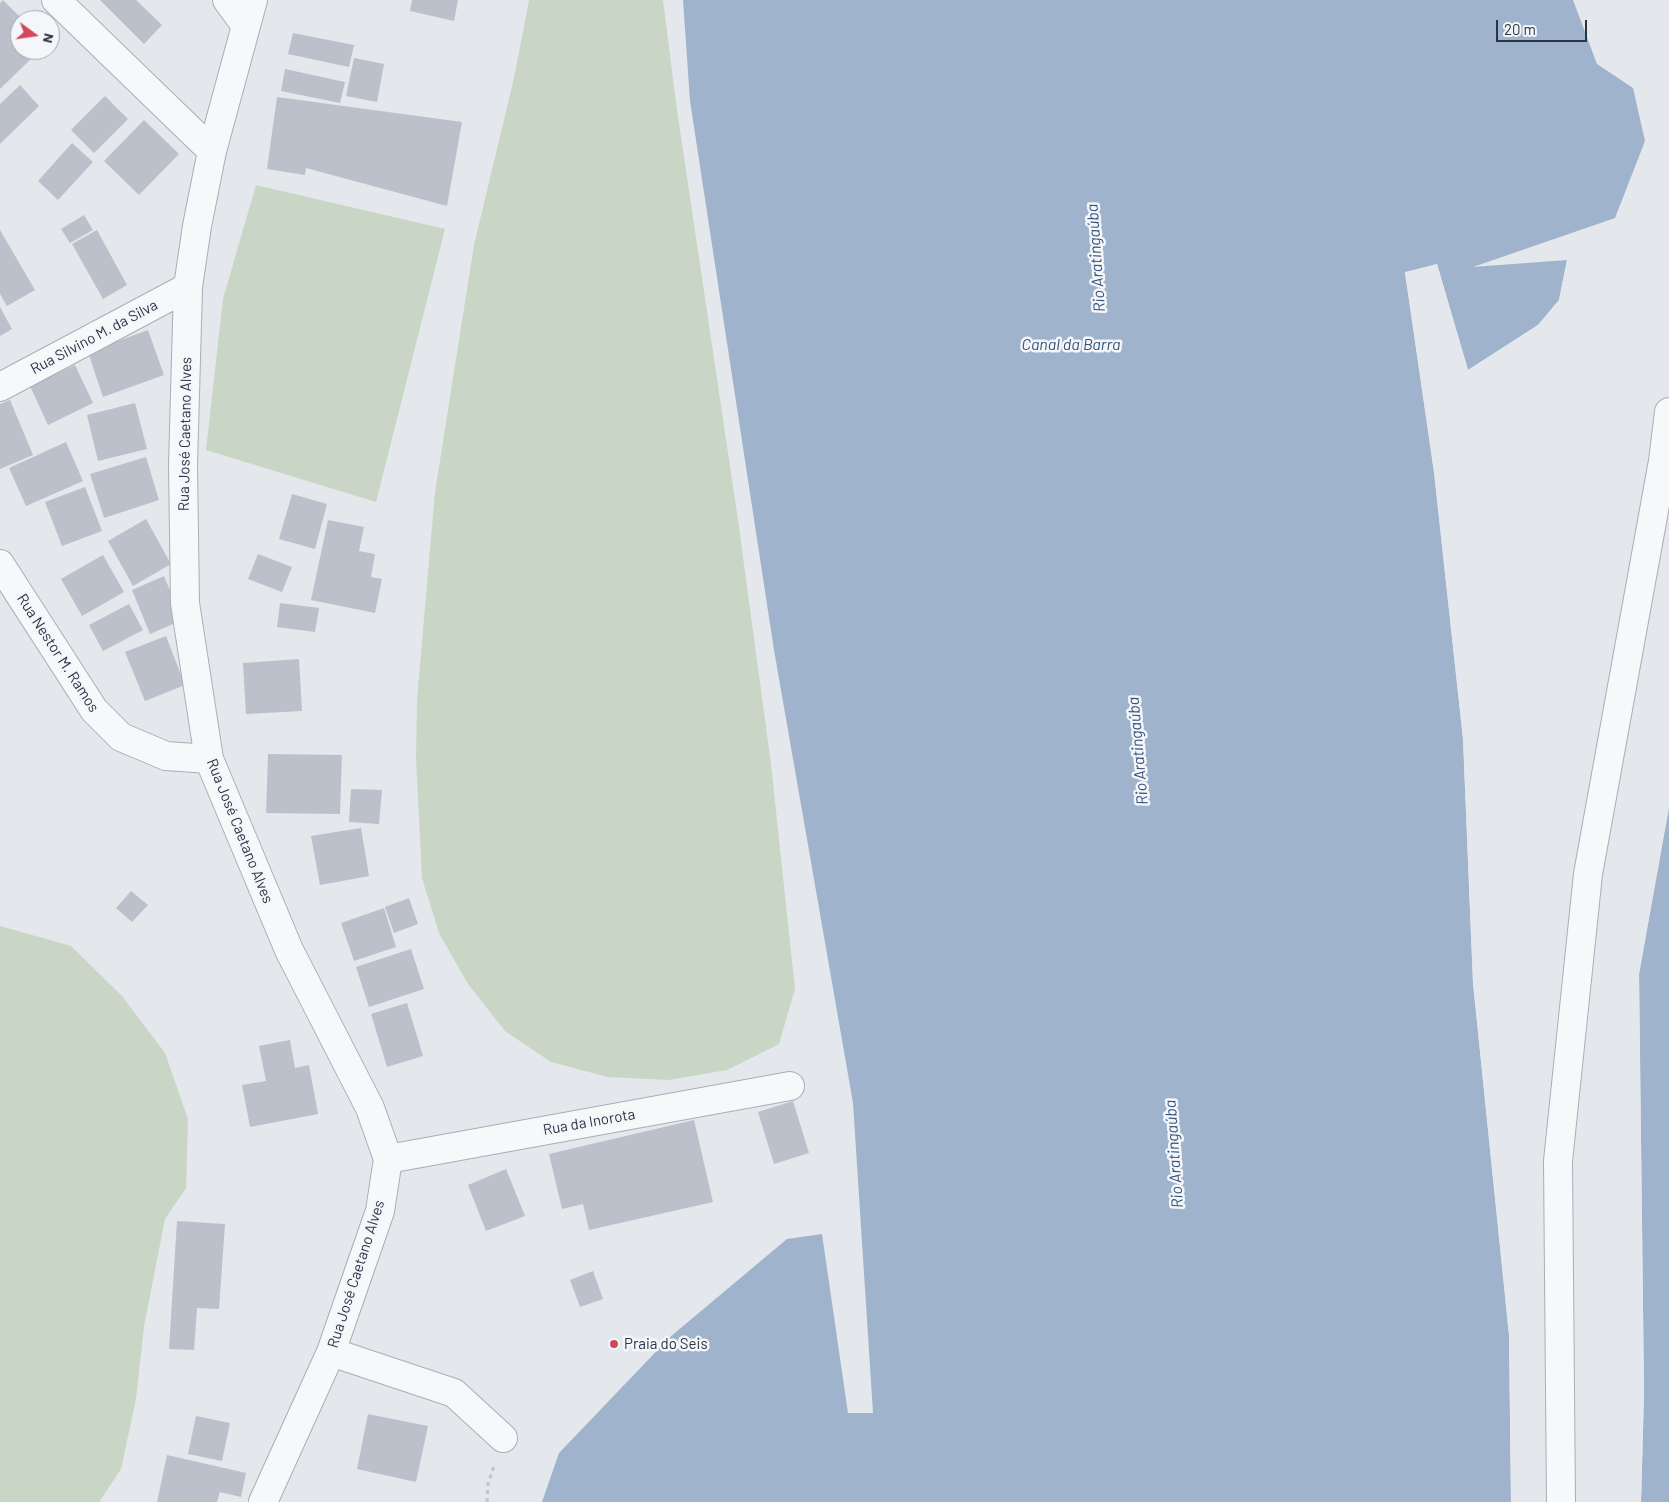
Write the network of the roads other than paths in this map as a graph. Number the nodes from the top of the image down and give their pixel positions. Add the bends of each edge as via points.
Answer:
1 (56, 0) edge
2 (227, 0) edge
3 (253, 0) edge
4 (246, 26) junction
5 (212, 151) junction
6 (188, 287) junction
7 (0, 387) edge
8 (1669, 412) edge
9 (0, 564) edge
10 (209, 759) junction
11 (790, 1086) dead end
12 (388, 1158) junction
13 (331, 1352) junction
14 (503, 1438) road end
15 (263, 1502) edge
16 (1561, 1502) edge

1 - 5 street
2 - 4 street
3 - 4 street, Rua José Caetano Alves
4 - 5 street, Rua José Caetano Alves
5 - 6 street, Rua José Caetano Alves
6 - 7 street, Rua Silvino M. da Silva
6 - 10 street, Rua José Caetano Alves via 183,465 185,604
8 - 16 street via 1663,461 1588,874 1558,1161
9 - 10 street, Rua Nestor M. Ramos via 94,710 121,736 166,756
10 - 12 street, Rua José Caetano Alves via 289,950 370,1108
11 - 12 street, Rua da Inorota
12 - 13 street, Rua José Caetano Alves via 380,1211
13 - 14 street via 454,1393
13 - 15 street, Rua José Caetano Alves

